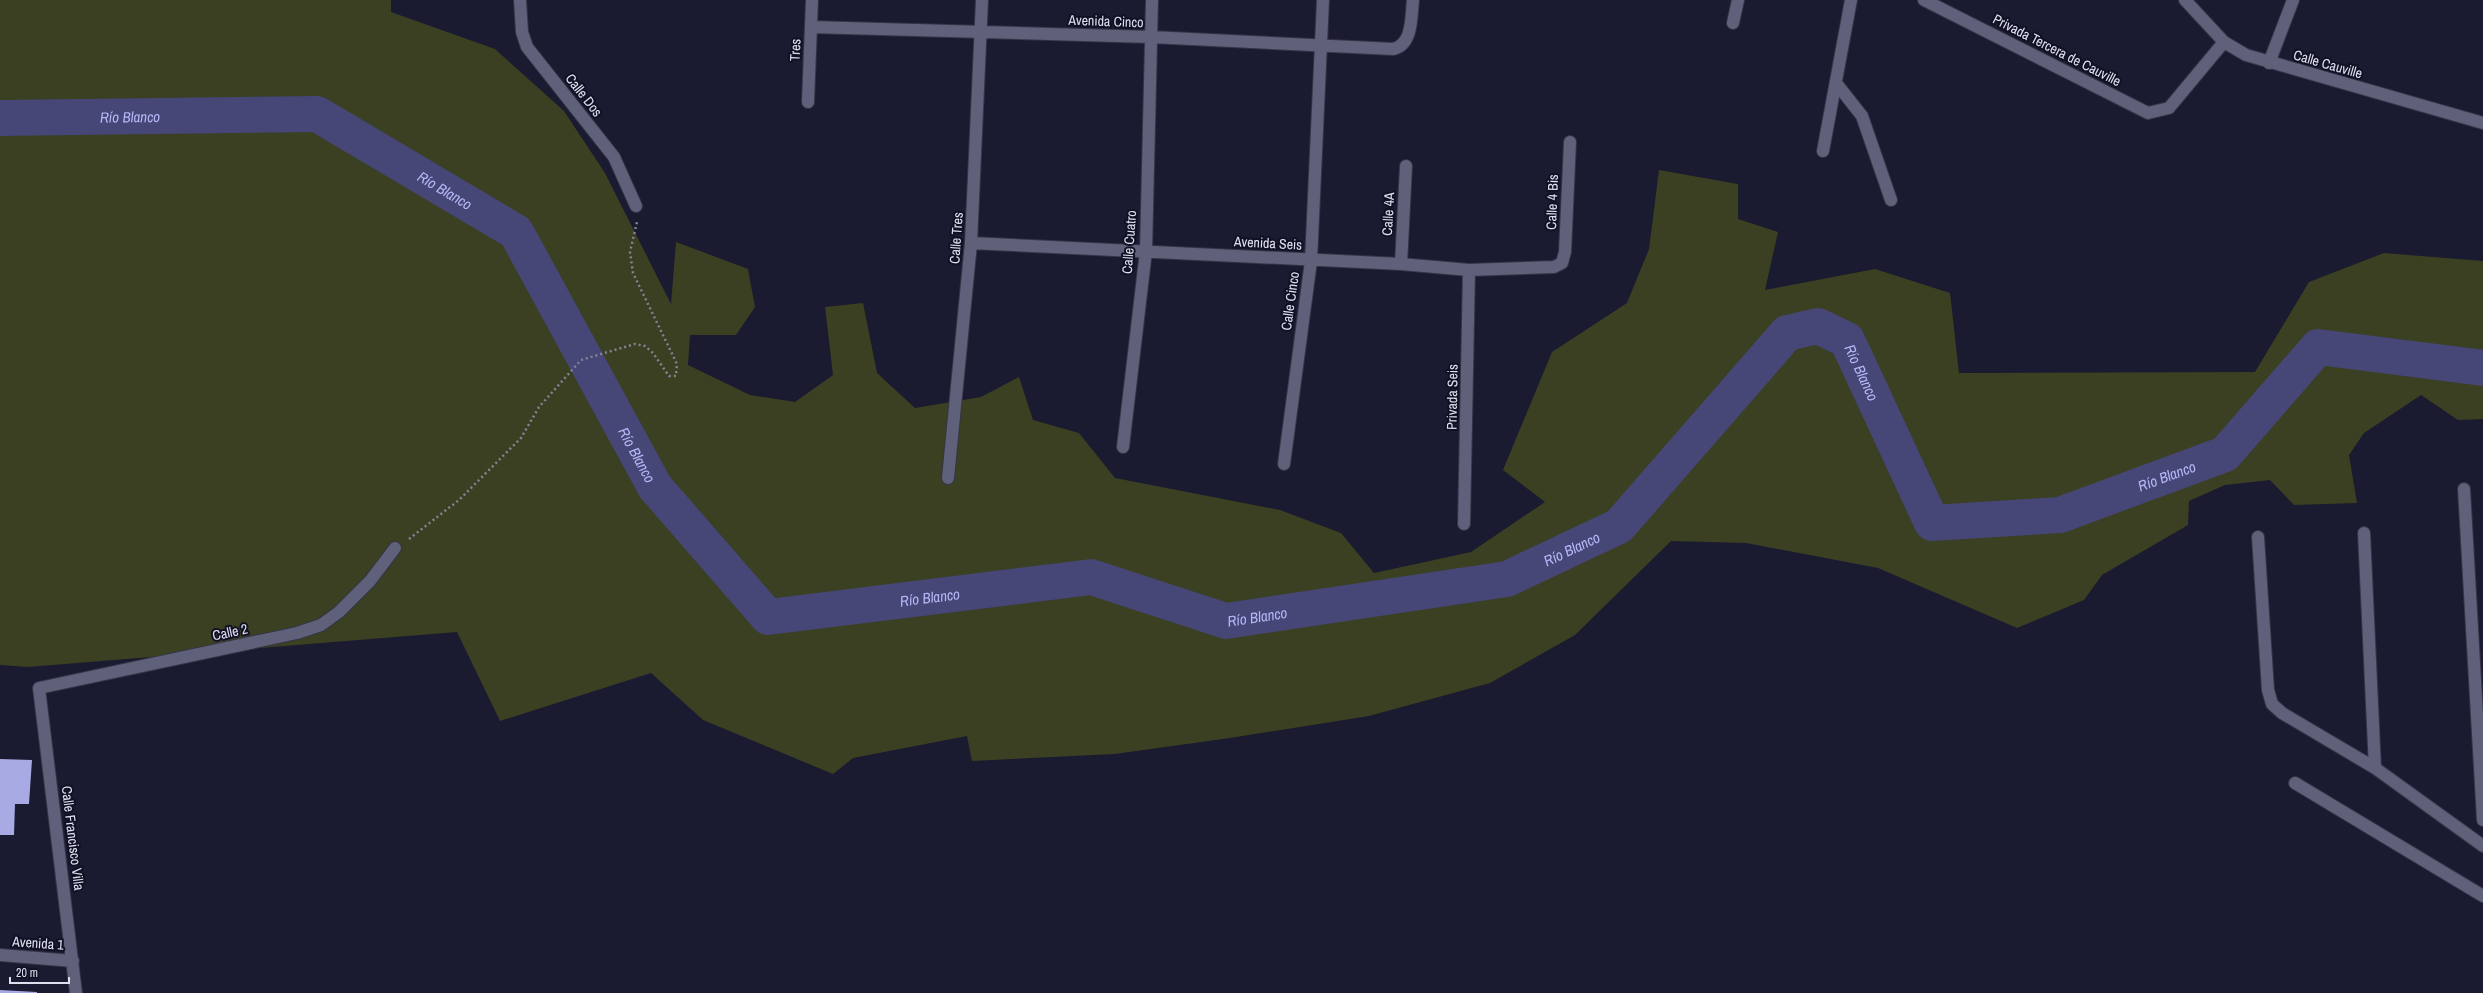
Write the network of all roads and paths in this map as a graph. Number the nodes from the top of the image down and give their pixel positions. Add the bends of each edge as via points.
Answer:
1 (520, 0) edge
2 (812, 0) edge
3 (982, 0) edge
4 (1152, 0) edge
5 (1323, 0) edge
6 (1413, 0) edge
7 (1738, 0) edge
8 (1851, 0) edge
9 (1924, 0) edge
10 (2185, 0) edge
11 (2293, 0) edge
12 (1733, 23) dead end
13 (811, 27) junction
14 (981, 32) junction
15 (1152, 37) junction
16 (2224, 42) junction
17 (1322, 46) junction
18 (2269, 63) junction
19 (1836, 83) junction
20 (808, 102) dead end
21 (2483, 123) edge
22 (1570, 142) dead end
23 (1823, 150) dead end
24 (1406, 166) dead end
25 (1891, 200) dead end
26 (636, 206) joint
27 (971, 243) junction
28 (1146, 251) junction
29 (1311, 261) junction
30 (1562, 263) joint
31 (1401, 264) junction
32 (1469, 270) junction
33 (1123, 447) dead end
34 (1284, 464) dead end
35 (948, 478) dead end
36 (2464, 489) dead end
37 (1464, 524) dead end
38 (2364, 534) dead end
39 (2258, 537) dead end
40 (395, 548) joint
41 (39, 688) joint
42 (2375, 768) junction
43 (2295, 783) dead end
44 (2483, 820) edge
45 (2483, 846) edge
46 (2483, 896) edge
47 (0, 956) edge
48 (73, 961) junction
49 (76, 993) edge

1 - 26 street, Calle Dos via 522,32 527,47 614,157
2 - 13 street, Tres
3 - 14 street, Calle Tres
4 - 15 street, Calle Cuatro
5 - 17 street, Calle Cinco
6 - 17 street, Avenida Cinco via 1410,29 1400,48
7 - 12 street
8 - 19 street
9 - 16 street, Privada Tercera de Cauville via 2148,112 2169,108
10 - 16 street, Calle Cauville
11 - 18 street
13 - 14 street, Avenida Cinco
13 - 20 street, Tres
14 - 15 street, Avenida Cinco
14 - 27 street, Calle Tres
15 - 17 street, Avenida Cinco
15 - 28 street, Calle Cuatro
16 - 18 street, Calle Cauville via 2246,56
17 - 29 street, Calle Cinco
18 - 21 street, Calle Cauville
19 - 23 street
19 - 25 street via 1862,116
22 - 30 street, Calle 4 Bis via 1565,252
24 - 31 street, Calle 4A
26 - 40 path via 639,213 632,237 630,262 677,364 676,376 669,376 645,346 635,344 581,360 539,407 521,438 482,478 418,533
27 - 28 street, Avenida Seis
27 - 35 street, Calle Tres
28 - 29 street, Avenida Seis
28 - 33 street, Calle Cuatro
29 - 31 street, Avenida Seis
29 - 34 street, Calle Cinco
30 - 32 street, Avenida Seis via 1554,267
31 - 32 street, Avenida Seis
32 - 37 street, Privada Seis
36 - 44 street
38 - 42 street
39 - 42 street via 2268,690 2272,704 2282,713
40 - 41 street, Calle 2 via 370,581 321,625 297,634
41 - 48 street, Calle Francisco Villa
42 - 45 street
43 - 46 street
47 - 48 street, Avenida 1
48 - 49 street, Calle Francisco Villa

